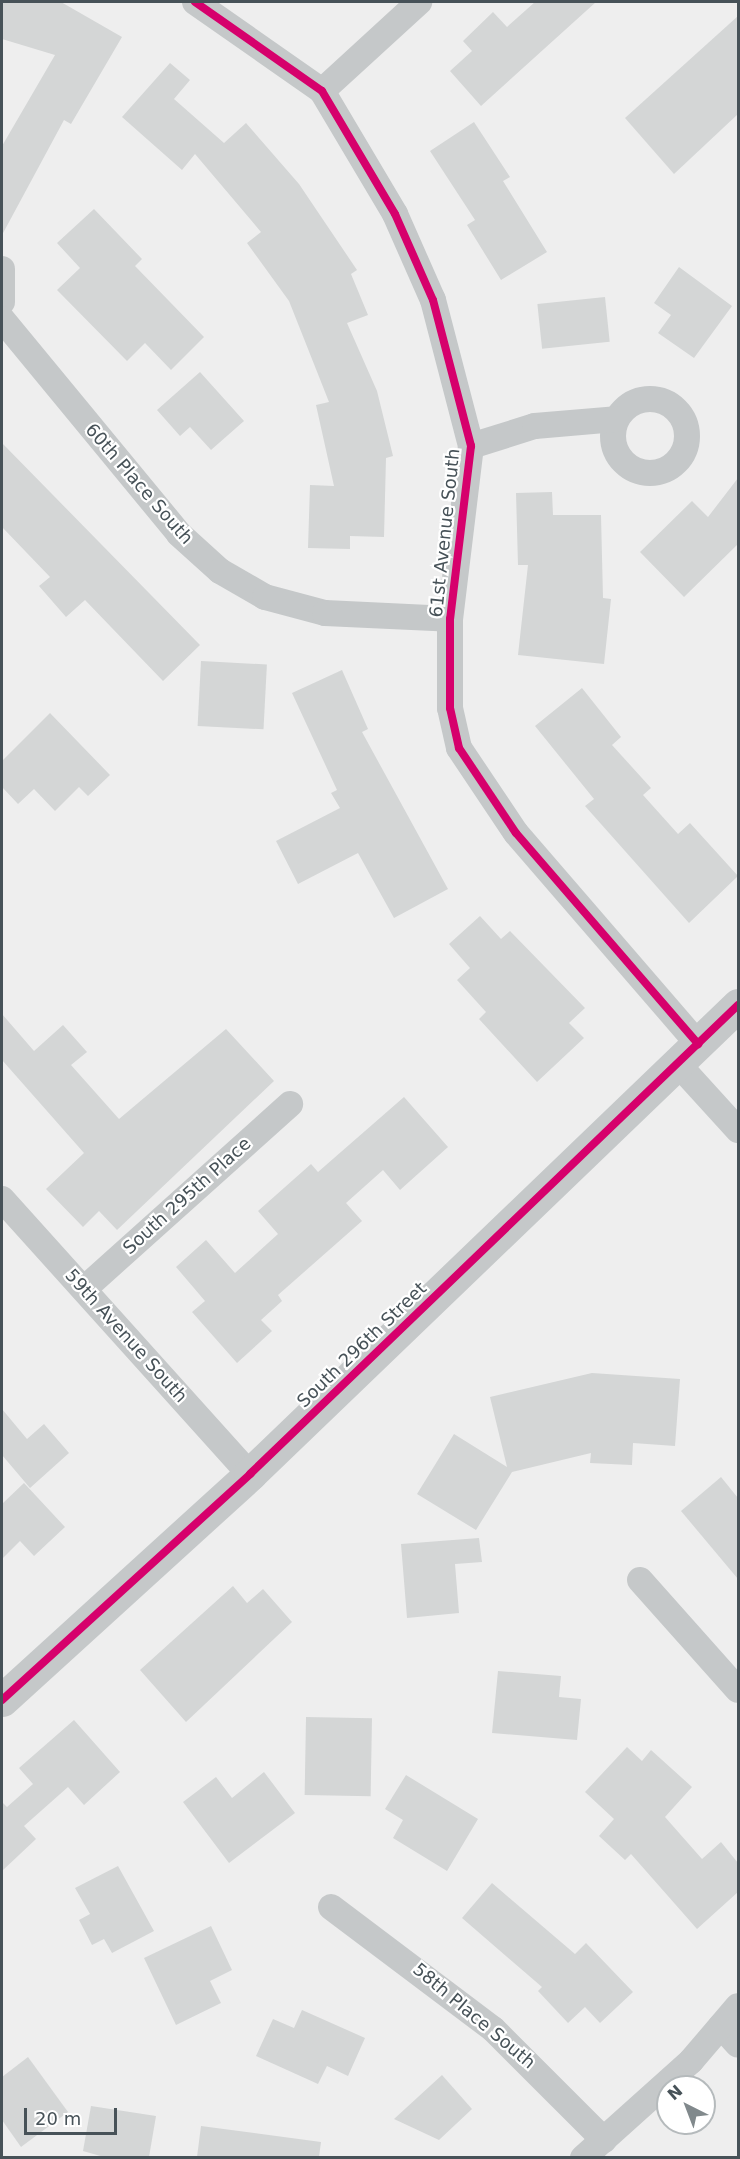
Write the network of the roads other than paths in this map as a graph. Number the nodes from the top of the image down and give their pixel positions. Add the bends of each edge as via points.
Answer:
1 (195, 2) edge
2 (418, 2) edge
3 (322, 91) junction
4 (2, 269) edge
5 (2, 302) edge
6 (2, 319) edge
7 (616, 419) dead end
8 (471, 446) junction
9 (450, 619) junction
10 (738, 1005) edge
11 (688, 1054) junction
12 (290, 1104) dead end
13 (738, 1130) edge
14 (2, 1199) edge
15 (84, 1289) junction
16 (250, 1474) junction
17 (640, 1580) dead end
18 (738, 1690) edge
19 (2, 1700) edge
20 (331, 1907) dead end
21 (738, 2006) edge
22 (721, 2026) junction
23 (738, 2045) edge
24 (604, 2140) junction
25 (583, 2157) edge

1 - 3 street, 61st Avenue South
2 - 3 street
3 - 8 street, 61st Avenue South via 395,214 433,300
4 - 5 street
6 - 9 street, 60th Place South via 179,534 220,571 265,597 325,614
7 - 8 street via 535,426
8 - 9 street, 61st Avenue South
9 - 11 street, 61st Avenue South via 450,708 465,758 516,833
10 - 11 street, South 296th Street
11 - 13 street, 61st Avenue South
11 - 16 street, South 296th Street
12 - 15 street, South 295th Place
14 - 15 street, 59th Avenue South
15 - 16 street, 59th Avenue South
16 - 19 street, South 296th Street
17 - 18 street
20 - 24 street, 58th Place South via 493,2029
21 - 22 street
22 - 23 street
22 - 24 street
24 - 25 street

